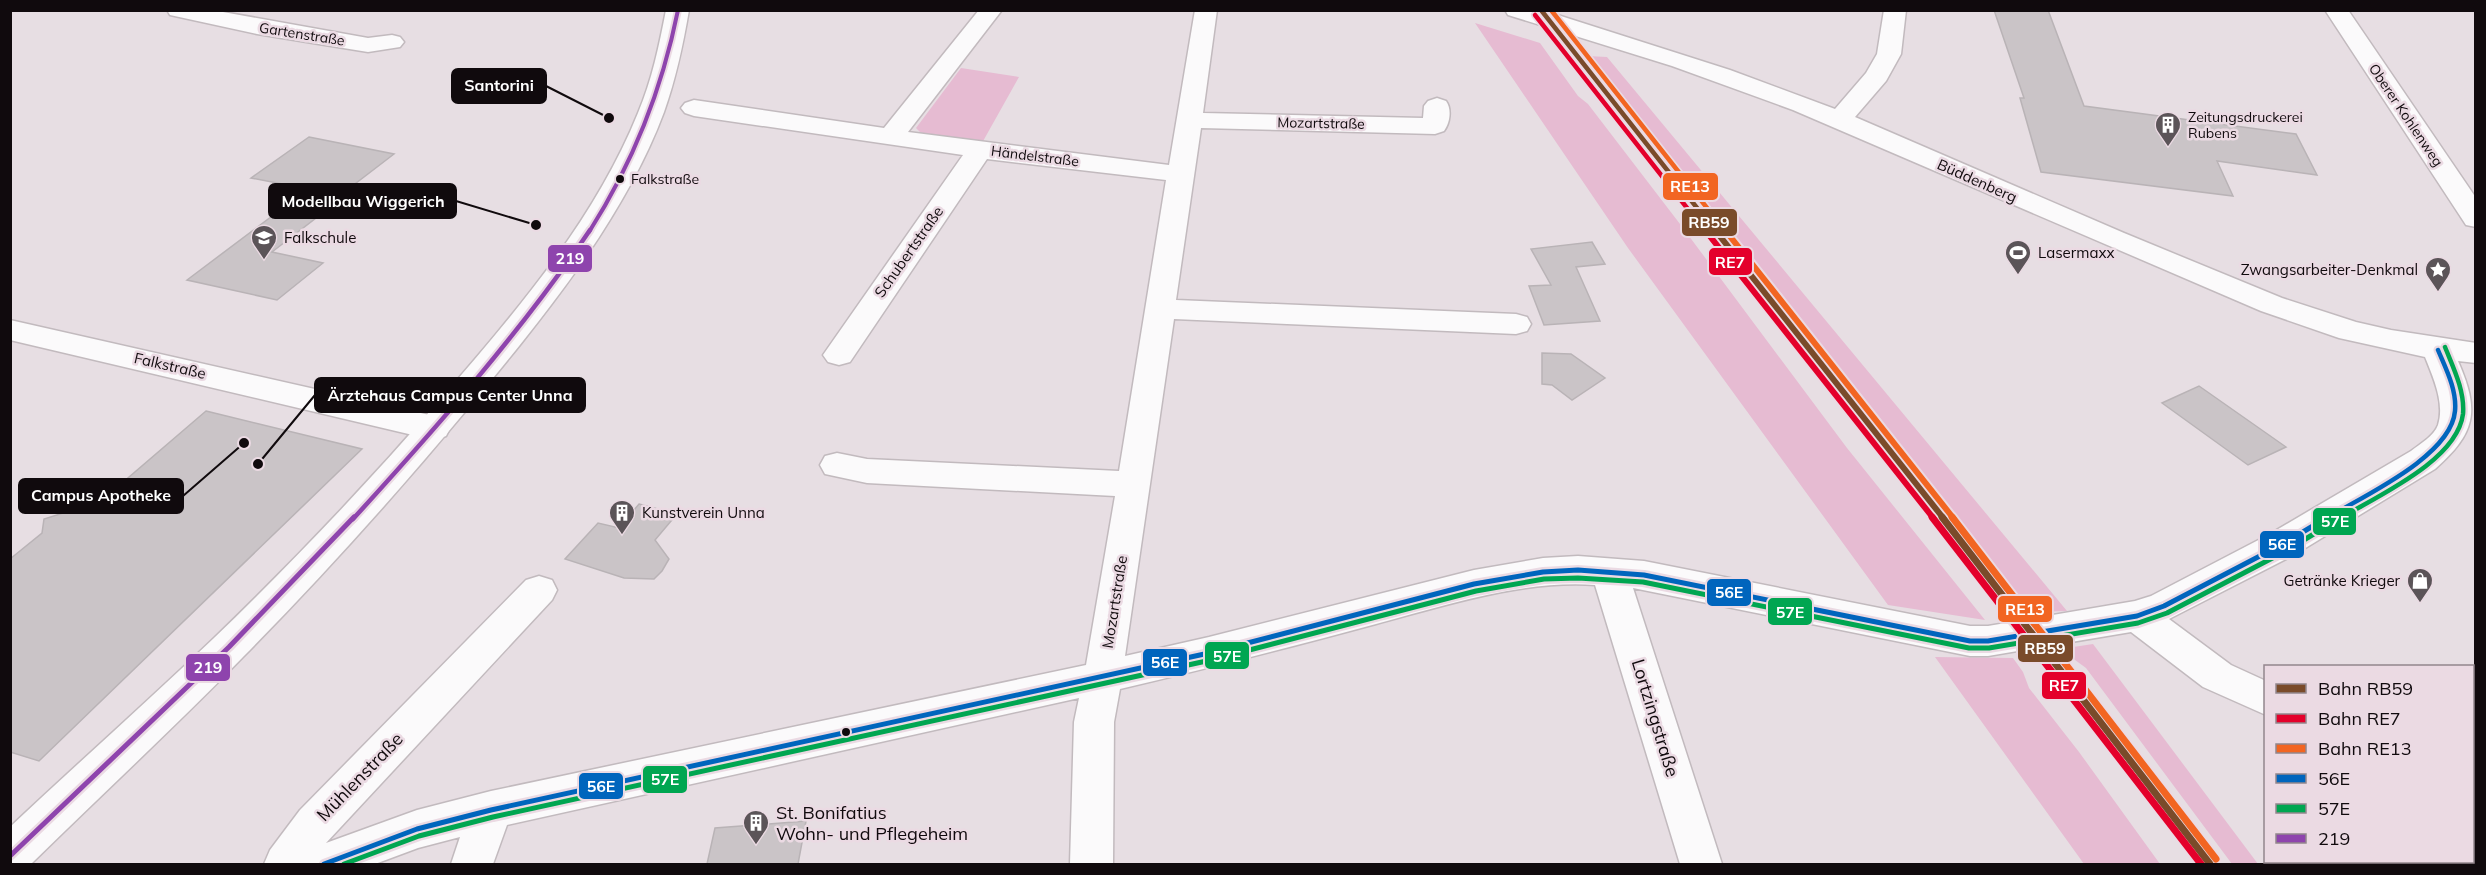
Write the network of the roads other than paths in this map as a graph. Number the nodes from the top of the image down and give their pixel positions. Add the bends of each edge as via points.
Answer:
1 (178, 10) edge
2 (678, 10) edge
3 (991, 10) edge
4 (1206, 10) edge
5 (1516, 10) edge
6 (1895, 10) edge
7 (2336, 10) edge
8 (392, 42) dead end
9 (1437, 106) dead end
10 (694, 108) dead end
11 (1188, 120) junction
12 (1839, 120) junction
13 (891, 137) junction
14 (980, 150) junction
15 (1179, 174) junction
16 (2475, 219) edge
17 (1161, 309) junction
18 (1516, 324) dead end
19 (10, 330) edge
20 (2438, 350) junction
21 (2475, 353) edge
22 (839, 355) dead end
23 (434, 428) junction
24 (837, 465) dead end
25 (1134, 484) junction
26 (1609, 571) junction
27 (539, 590) dead end
28 (2137, 616) junction
29 (1102, 677) junction
30 (2264, 699) edge
31 (491, 810) junction
32 (10, 856) edge
33 (285, 864) edge
34 (324, 864) edge
35 (472, 864) edge
36 (1092, 864) edge
37 (1701, 864) edge

1 - 8 street, Gartenstraße via 368,45
2 - 23 street via 674,45 655,103 614,186 556,278
3 - 13 street
4 - 11 street, Mozartstraße
5 - 12 street, Büddenberg via 1681,62
6 - 12 street via 1889,54 1877,76
7 - 16 street, Oberer Kohlenweg
9 - 11 street, Mozartstraße via 1435,126
10 - 13 street, Händelstraße
11 - 15 street, Mozartstraße
12 - 20 street, Büddenberg via 2269,305 2379,340
13 - 14 street, Händelstraße
14 - 15 street, Händelstraße
14 - 22 street, Schubertstraße
15 - 17 street, Mozartstraße
17 - 18 street
17 - 25 street, Mozartstraße
19 - 23 street, Falkstraße
20 - 21 street, Büddenberg
20 - 28 street via 2448,370 2455,407 2454,426 2444,443 2423,460 2281,545 2210,584
23 - 32 street via 357,515 235,641
24 - 25 street via 867,471
25 - 29 street, Mozartstraße
26 - 28 street via 1970,641
26 - 29 street via 1543,572 1501,579
26 - 37 street, Lortzingstraße
27 - 33 street, Mühlenstraße via 315,824
28 - 30 street via 2217,676
29 - 31 street
29 - 36 street, Mozartstraße via 1094,722
31 - 34 street via 417,828
31 - 35 street

